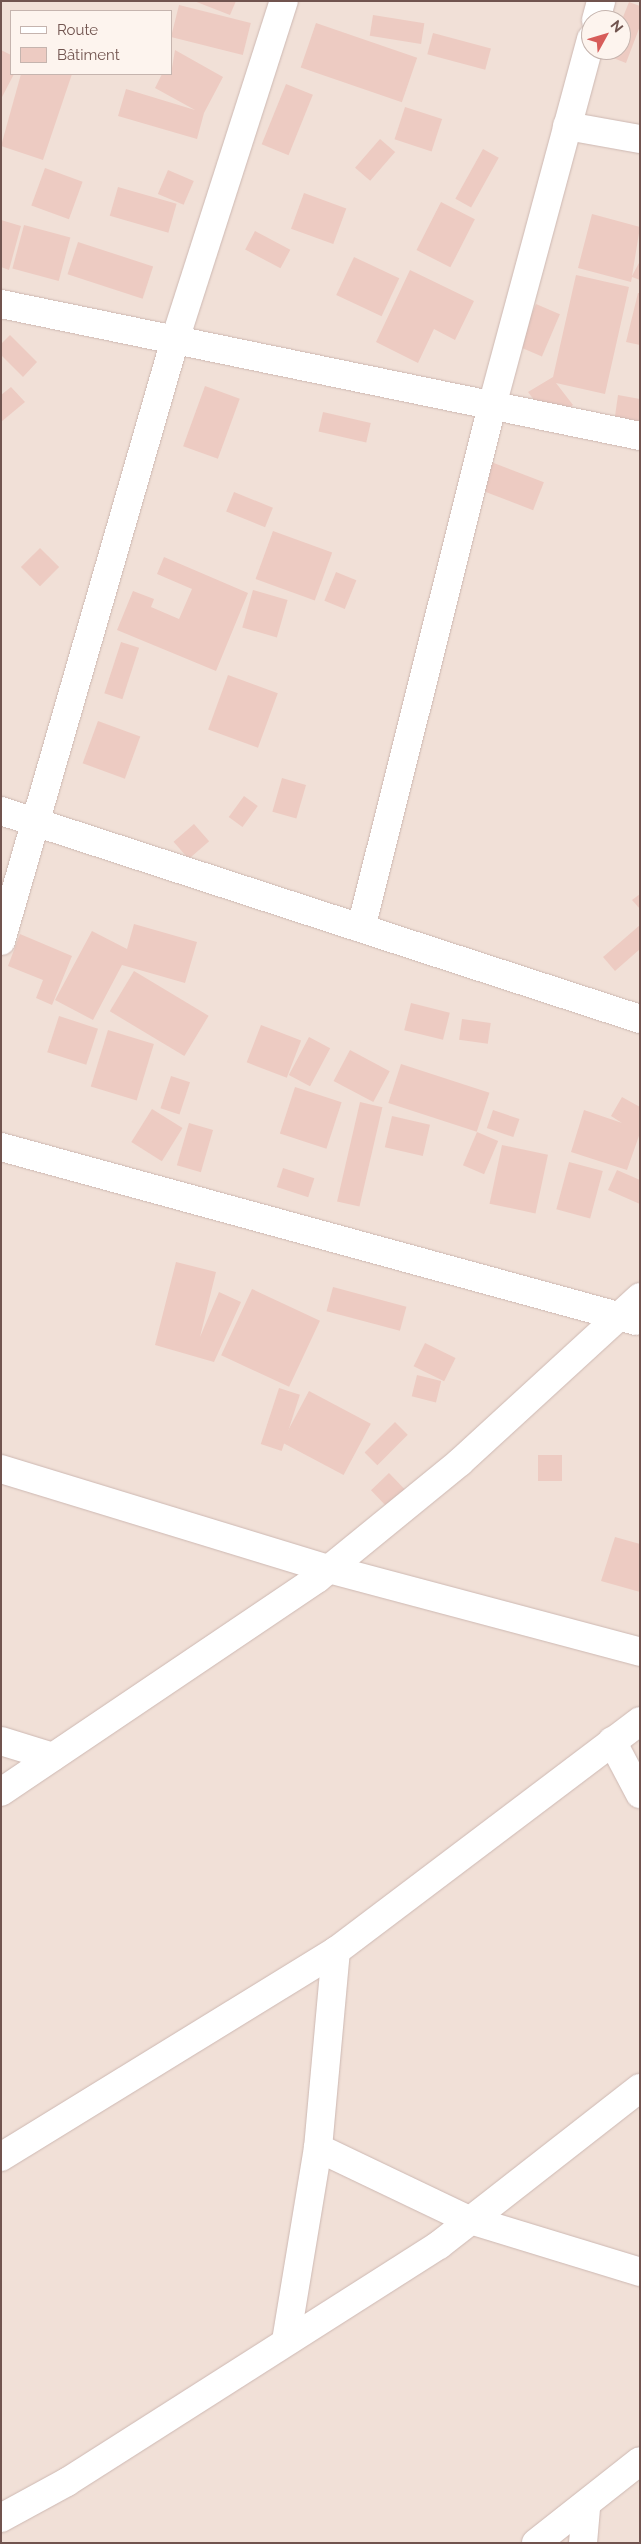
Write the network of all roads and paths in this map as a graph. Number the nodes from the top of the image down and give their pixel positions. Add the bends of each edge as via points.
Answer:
1 (284, 1) edge
2 (585, 60) edge
3 (567, 126) junction
4 (640, 139) edge
5 (1, 304) edge
6 (174, 343) junction
7 (492, 406) junction
8 (640, 436) edge
9 (1, 811) edge
10 (36, 822) junction
11 (360, 928) junction
12 (1, 941) edge
13 (640, 1019) edge
14 (1, 1146) edge
15 (634, 1312) edge
16 (1, 1469) edge
17 (329, 1569) junction
18 (640, 1652) edge
19 (640, 1721) edge
20 (1, 1741) edge
21 (612, 1742) junction
22 (53, 1757) junction
23 (1, 1792) edge
24 (640, 1794) edge
25 (336, 1951) junction
26 (640, 2088) edge
27 (318, 2148) junction
28 (1, 2157) edge
29 (467, 2219) junction
30 (640, 2272) edge
31 (286, 2341) junction
32 (640, 2461) edge
33 (586, 2506) junction
34 (1, 2518) edge
35 (536, 2543) edge
36 (583, 2543) edge

1 - 6 street
2 - 3 street
3 - 4 street
3 - 7 street
5 - 6 street
6 - 7 street
6 - 10 street
7 - 8 street
7 - 11 street
9 - 10 street
10 - 11 street
10 - 12 street
11 - 13 street
14 - 15 street
15 - 17 street via 460,1462
16 - 17 street
17 - 18 street
17 - 22 street
19 - 21 street
20 - 22 street
21 - 24 street
21 - 25 street
22 - 23 street
25 - 27 street
25 - 28 street
26 - 29 street
27 - 29 street
27 - 31 street
29 - 30 street
29 - 31 street via 439,2244
31 - 34 street via 67,2482
32 - 33 street
33 - 35 street
33 - 36 street

